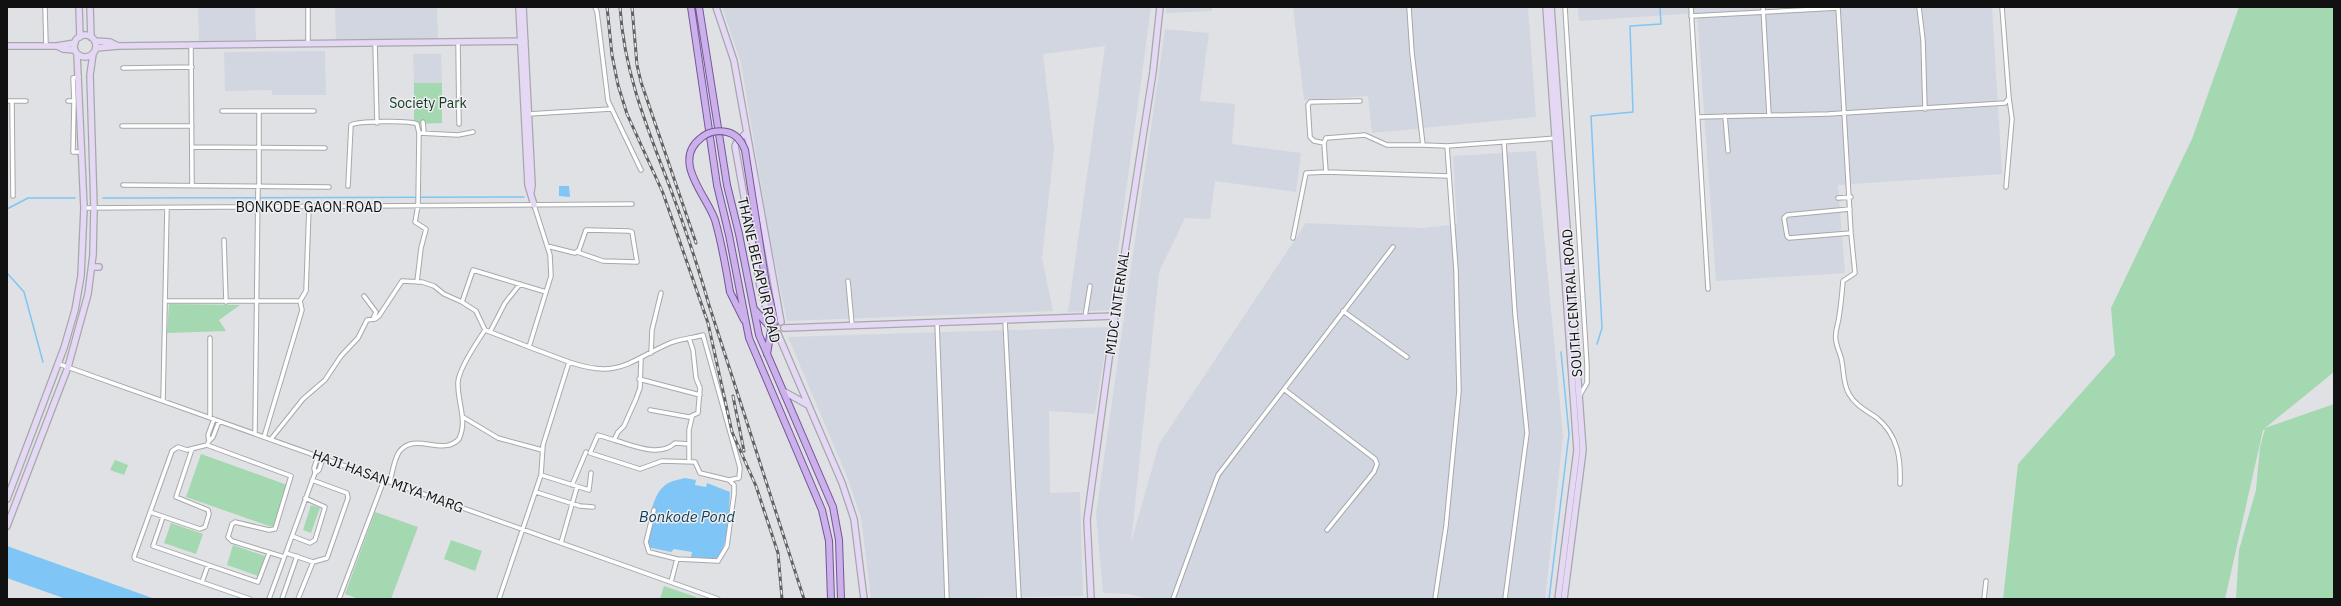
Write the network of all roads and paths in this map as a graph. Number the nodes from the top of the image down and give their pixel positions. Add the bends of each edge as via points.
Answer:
1 (45, 7) edge
2 (79, 7) edge
3 (90, 7) edge
4 (308, 7) edge
5 (519, 7) edge
6 (523, 7) edge
7 (594, 7) edge
8 (691, 7) edge
9 (699, 7) edge
10 (716, 7) edge
11 (1160, 7) edge
12 (1409, 7) edge
13 (1546, 7) edge
14 (1551, 7) edge
15 (1565, 7) edge
16 (1691, 7) edge
17 (1763, 7) edge
18 (1919, 7) edge
19 (2002, 7) edge
20 (1838, 8) edge
21 (1764, 12) junction
22 (1691, 16) junction
23 (80, 37) junction
24 (93, 39) junction
25 (523, 41) junction
26 (458, 42) junction
27 (75, 43) junction
28 (375, 43) junction
29 (308, 44) junction
30 (46, 45) junction
31 (192, 45) junction
32 (7, 46) edge
33 (57, 46) junction
34 (119, 46) junction
35 (96, 48) junction
36 (76, 52) junction
37 (93, 54) junction
38 (192, 67) junction
39 (123, 68) dead end
40 (80, 77) junction
41 (2009, 98) junction
42 (12, 101) junction
43 (26, 101) dead end
44 (68, 101) dead end
45 (74, 101) junction
46 (1360, 101) dead end
47 (7, 102) edge
48 (611, 109) junction
49 (1925, 109) junction
50 (222, 110) dead end
51 (259, 111) junction
52 (314, 111) dead end
53 (1845, 113) junction
54 (526, 114) junction
55 (1769, 115) junction
56 (1725, 116) junction
57 (1698, 117) junction
58 (424, 122) dead end
59 (377, 123) junction
60 (459, 124) dead end
61 (122, 126) dead end
62 (192, 126) junction
63 (473, 132) dead end
64 (419, 133) junction
65 (424, 133) junction
66 (746, 133) junction
67 (1558, 138) junction
68 (1504, 142) junction
69 (1324, 143) junction
70 (1423, 145) junction
71 (1447, 146) junction
72 (192, 147) junction
73 (259, 148) junction
74 (325, 148) dead end
75 (1728, 151) dead end
76 (82, 152) junction
77 (13, 161) junction
78 (7, 163) edge
79 (641, 170) dead end
80 (1326, 172) junction
81 (1449, 176) junction
82 (123, 185) dead end
83 (192, 186) junction
84 (258, 186) junction
85 (348, 186) dead end
86 (329, 187) dead end
87 (2006, 187) dead end
88 (13, 196) dead end
89 (1851, 197) junction
90 (1838, 198) dead end
91 (632, 204) dead end
92 (534, 205) junction
93 (309, 206) junction
94 (418, 206) junction
95 (258, 207) junction
96 (84, 208) junction
97 (94, 208) junction
98 (167, 208) junction
99 (1850, 209) junction
100 (1851, 233) junction
101 (1293, 238) dead end
102 (224, 240) dead end
103 (547, 246) junction
104 (1393, 247) dead end
105 (577, 252) junction
106 (92, 267) junction
107 (99, 267) dead end
108 (848, 281) dead end
109 (417, 282) junction
110 (520, 284) junction
111 (1090, 286) dead end
112 (1708, 289) dead end
113 (546, 292) junction
114 (661, 293) dead end
115 (364, 296) dead end
116 (165, 301) junction
117 (300, 301) junction
118 (226, 302) junction
119 (256, 302) junction
120 (462, 302) junction
121 (754, 309) junction
122 (1343, 311) junction
123 (1115, 316) junction
124 (1085, 318) junction
125 (373, 319) junction
126 (1005, 320) junction
127 (938, 322) junction
128 (852, 325) junction
129 (775, 326) junction
130 (747, 327) junction
131 (485, 330) junction
132 (490, 332) junction
133 (210, 338) dead end
134 (689, 338) junction
135 (529, 347) junction
136 (651, 353) junction
137 (767, 354) junction
138 (1407, 357) dead end
139 (642, 358) junction
140 (569, 362) junction
141 (58, 364) junction
142 (68, 367) junction
143 (639, 379) junction
144 (1285, 390) junction
145 (783, 392) junction
146 (700, 395) junction
147 (1579, 397) junction
148 (163, 401) junction
149 (808, 405) junction
150 (650, 410) dead end
151 (463, 417) junction
152 (692, 417) junction
153 (212, 419) junction
154 (219, 421) junction
155 (254, 434) junction
156 (264, 437) junction
157 (271, 439) junction
158 (614, 440) junction
159 (208, 443) junction
160 (689, 444) junction
161 (192, 449) junction
162 (542, 450) junction
163 (586, 452) dead end
164 (318, 456) junction
165 (323, 458) junction
166 (689, 462) junction
167 (315, 472) junction
168 (591, 473) dead end
169 (541, 475) junction
170 (312, 480) junction
171 (384, 480) junction
172 (729, 480) junction
173 (390, 482) junction
174 (1900, 484) dead end
175 (572, 485) junction
176 (577, 487) junction
177 (536, 492) junction
178 (305, 498) junction
179 (7, 499) edge
180 (573, 503) junction
181 (593, 507) dead end
182 (654, 510) dead end
183 (150, 512) junction
184 (163, 516) junction
185 (7, 526) edge
186 (523, 530) junction
187 (1327, 530) dead end
188 (292, 536) junction
189 (561, 543) junction
190 (269, 553) junction
191 (286, 553) junction
192 (297, 556) junction
193 (284, 558) junction
194 (677, 559) junction
195 (313, 562) junction
196 (208, 565) junction
197 (1986, 581) dead end
198 (202, 582) junction
199 (671, 582) junction
200 (250, 599) edge
201 (269, 599) edge
202 (282, 599) edge
203 (298, 599) edge
204 (339, 599) edge
205 (499, 599) edge
206 (718, 599) edge
207 (831, 599) edge
208 (840, 599) edge
209 (864, 599) edge
210 (947, 599) edge
211 (1019, 599) edge
212 (1091, 599) edge
213 (1173, 599) edge
214 (1435, 599) edge
215 (1505, 599) edge
216 (1558, 599) edge
217 (1564, 599) edge
218 (1984, 599) edge

1 - 30 street
2 - 23 street
3 - 24 street
4 - 29 street
5 - 25 street
6 - 25 street
7 - 48 street via 597,12 605,84
8 - 130 main road, THANE BELAPUR ROAD via 717,185
9 - 121 main road, THANE BELAPUR ROAD via 726,185
10 - 66 street via 734,61
11 - 123 street, MIDC INTERNAL via 1153,72
12 - 70 street
13 - 67 street, SOUTH CENTRAL ROAD
14 - 67 street, SOUTH CENTRAL ROAD
15 - 147 street via 1587,366 1587,383
16 - 22 street
17 - 21 street
18 - 49 street via 1923,40
19 - 41 street
20 - 21 street
20 - 53 street
21 - 22 street
21 - 55 street
22 - 57 street
23 - 24 street
23 - 27 street
24 - 34 street
24 - 35 street
25 - 26 street
25 - 54 street
26 - 28 street
26 - 60 street
27 - 33 street
27 - 36 street
28 - 29 street
28 - 59 street
29 - 31 street
30 - 32 street
30 - 33 street
31 - 34 street
31 - 38 street
33 - 36 street
34 - 35 street
35 - 37 street
36 - 37 street via 86,57
36 - 40 street
37 - 97 street via 90,75
38 - 39 street
38 - 62 street
40 - 45 street via 73,78
40 - 76 street
41 - 49 street via 2000,105
41 - 87 street via 2012,119
42 - 43 street
42 - 47 street
42 - 77 street
44 - 45 street
45 - 76 street via 73,152
46 - 69 street via 1310,102 1310,137 1314,141
48 - 54 street
48 - 79 street
49 - 53 street
50 - 51 street
51 - 52 street
51 - 73 street
53 - 55 street
53 - 89 street
54 - 92 street via 528,185
55 - 56 street
56 - 57 street
56 - 75 street
57 - 112 street
58 - 65 street
59 - 64 street via 414,122 419,126
59 - 85 street via 356,123 351,126
61 - 62 street
62 - 72 street
63 - 65 street via 458,135
64 - 65 street
64 - 94 street
66 - 129 street
66 - 129 street via 735,146 760,286
67 - 68 street
67 - 147 street, SOUTH CENTRAL ROAD
67 - 216 street, SOUTH CENTRAL ROAD via 1577,450
68 - 71 street
68 - 215 street via 1515,314 1527,433
69 - 70 street via 1330,136 1365,135 1387,145
69 - 80 street
70 - 71 street
71 - 81 street
72 - 73 street
72 - 83 street
73 - 74 street
73 - 84 street
76 - 96 street
77 - 78 street
77 - 88 street
80 - 81 street
80 - 101 street via 1306,173
81 - 214 street via 1456,270 1459,391 1446,526
82 - 83 street
83 - 84 street
84 - 86 street
84 - 95 street
89 - 90 street
89 - 99 street
91 - 92 street, BONKODE GAON ROAD
92 - 94 street, BONKODE GAON ROAD
92 - 103 street
93 - 94 street, BONKODE GAON ROAD
93 - 95 street, BONKODE GAON ROAD
93 - 117 street via 306,291
94 - 109 street via 415,222 426,228
95 - 98 street, BONKODE GAON ROAD
95 - 119 street
96 - 97 street, BONKODE GAON ROAD
96 - 141 street via 79,292
97 - 98 street, BONKODE GAON ROAD
97 - 106 street
98 - 116 street
99 - 100 street
99 - 100 street via 1787,215 1784,218 1789,238
100 - 174 street via 1855,273 1844,281 1835,331 1836,341 1845,385 1850,395 1858,405 1878,419 1889,431 1897,446 1901,463
102 - 118 street
103 - 105 street
103 - 113 street via 551,270
104 - 122 street
105 - 105 street via 586,230 629,231 634,236 637,262 603,261
106 - 107 street
106 - 142 street via 84,312
108 - 128 street
109 - 120 street via 434,286
109 - 125 street via 402,281 385,309 378,318
110 - 113 street
110 - 120 street via 473,270
110 - 132 street via 505,303
111 - 124 street
113 - 135 street
114 - 136 street via 652,330
115 - 125 street via 376,312
116 - 118 street
116 - 148 street
117 - 119 street
117 - 156 street via 302,310
118 - 119 street
119 - 155 street
120 - 131 street via 476,311
121 - 129 main road
121 - 137 main road, THANE BELAPUR ROAD via 759,335
122 - 138 street
122 - 144 street
123 - 124 street
123 - 212 street, MIDC INTERNAL via 1087,520
124 - 126 street
125 - 157 street via 367,320 358,338 341,356 325,380 303,399
126 - 127 street
126 - 211 street
127 - 128 street
127 - 210 street
128 - 129 street
129 - 130 main road, bridge via 745,150 742,142 729,132 713,132 696,143 690,154 690,167 694,181 714,218 730,292
129 - 137 main road
129 - 149 street
130 - 207 main road, THANE BELAPUR ROAD via 749,338 822,510 829,541
131 - 132 street
131 - 151 street via 458,381
132 - 135 street
133 - 153 street
134 - 136 street
134 - 146 street
134 - 172 street via 703,335 712,360 740,468 739,478
135 - 140 street
136 - 139 street
137 - 145 main road, THANE BELAPUR ROAD
139 - 140 street via 618,369 599,370
139 - 143 street
140 - 162 street
141 - 142 street, HAJI HASAN MIYA MARG
141 - 179 street
142 - 148 street, HAJI HASAN MIYA MARG
142 - 185 street
143 - 146 street
143 - 158 street via 640,388 636,399 624,426
144 - 187 street via 1377,464 1374,472
144 - 213 street via 1218,476
145 - 149 street
145 - 208 main road, THANE BELAPUR ROAD via 833,507 839,540
146 - 152 street via 698,413
147 - 217 street, SOUTH CENTRAL ROAD via 1583,450
148 - 153 street, HAJI HASAN MIYA MARG
149 - 209 street via 842,483 854,519
150 - 152 street
151 - 162 street via 498,438
151 - 173 street via 461,434 456,443 442,446 414,443 406,446 399,453
152 - 160 street via 689,425
153 - 154 street, HAJI HASAN MIYA MARG
153 - 159 street
154 - 155 street, HAJI HASAN MIYA MARG
154 - 159 street
155 - 156 street, HAJI HASAN MIYA MARG
156 - 157 street, HAJI HASAN MIYA MARG
157 - 164 street, HAJI HASAN MIYA MARG
158 - 160 street via 650,450 672,446 675,443
158 - 166 street via 598,435 590,453 640,468 662,461
159 - 161 street
159 - 190 street via 291,476 275,528 269,530 238,521 232,524 230,539
160 - 166 street
161 - 183 street via 178,447 172,451
161 - 184 street via 176,497 208,510 205,527 200,529
162 - 169 street
163 - 175 street
164 - 165 street, HAJI HASAN MIYA MARG
164 - 167 street
165 - 167 street via 319,470
165 - 171 street, HAJI HASAN MIYA MARG
166 - 172 street via 696,462 700,473
167 - 170 street
168 - 176 street via 589,490
169 - 175 street
169 - 177 street
170 - 178 street
170 - 195 street via 348,495 327,558
171 - 173 street, HAJI HASAN MIYA MARG
171 - 204 street
172 - 194 street via 734,485 734,494 727,546 722,557 718,561
173 - 186 street, HAJI HASAN MIYA MARG
175 - 176 street
176 - 180 street
177 - 180 street
177 - 186 street
178 - 188 street
178 - 188 street via 325,507 315,540 310,543
180 - 181 street
180 - 189 street
182 - 194 street via 646,550
183 - 184 street
183 - 198 street via 134,554 135,559
184 - 196 street via 153,546
186 - 189 street, HAJI HASAN MIYA MARG
186 - 205 street
188 - 191 street
189 - 199 street, HAJI HASAN MIYA MARG
190 - 193 street
190 - 196 street via 258,582
191 - 192 street
191 - 193 street
192 - 195 street
192 - 202 street
193 - 201 street
194 - 199 street
195 - 203 street
196 - 198 street
197 - 218 street
198 - 200 street
199 - 206 street, HAJI HASAN MIYA MARG

